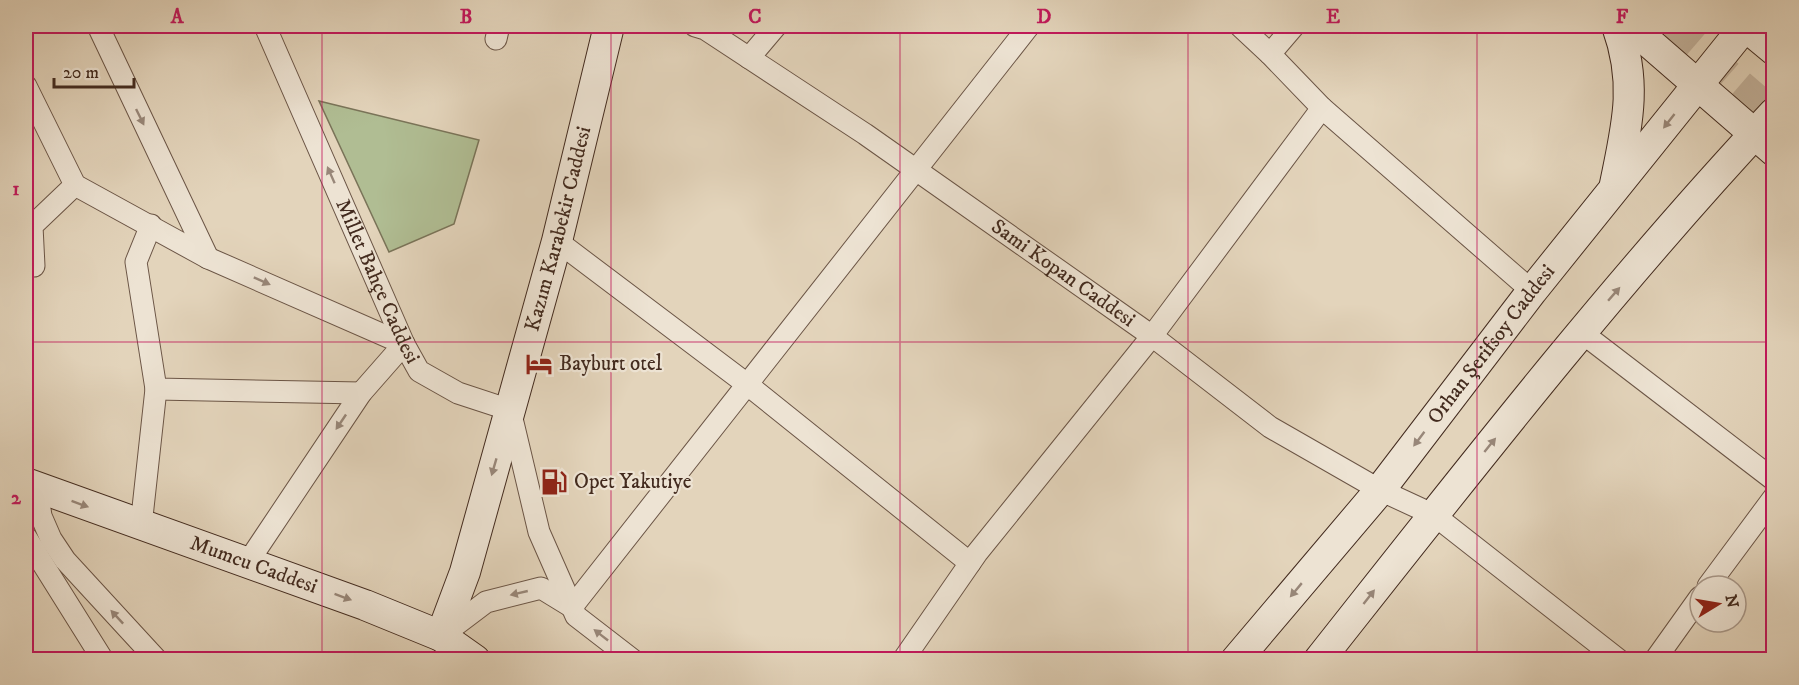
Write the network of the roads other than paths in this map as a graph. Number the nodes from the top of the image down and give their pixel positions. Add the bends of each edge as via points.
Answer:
1 (98, 26) edge
2 (265, 26) edge
3 (609, 26) edge
4 (695, 26) edge
5 (776, 26) edge
6 (1029, 26) edge
7 (1240, 26) edge
8 (1294, 26) edge
9 (1617, 26) edge
10 (1630, 26) edge
11 (1745, 26) edge
12 (1773, 50) edge
13 (1270, 54) junction
14 (749, 58) junction
15 (1698, 84) junction
16 (26, 86) edge
17 (1322, 108) junction
18 (1767, 132) edge
19 (916, 171) junction
20 (75, 185) junction
21 (1614, 191) junction
22 (151, 225) junction
23 (557, 241) junction
24 (208, 258) junction
25 (26, 266) edge
26 (1532, 291) junction
27 (1581, 332) junction
28 (1152, 336) junction
29 (404, 344) junction
30 (748, 385) junction
31 (156, 389) junction
32 (361, 393) junction
33 (510, 410) junction
34 (1773, 480) edge
35 (31, 485) edge
36 (1380, 490) junction
37 (1773, 497) edge
38 (1434, 514) junction
39 (141, 526) junction
40 (26, 537) edge
41 (249, 562) junction
42 (970, 563) junction
43 (1717, 574) edge
44 (572, 606) junction
45 (1688, 614) edge
46 (441, 636) junction
47 (103, 660) edge
48 (157, 660) edge
49 (475, 660) edge
50 (633, 660) edge
51 (903, 660) edge
52 (1236, 660) edge
53 (1319, 660) edge
54 (1619, 660) edge
55 (1655, 660) edge

1 -> 24 street
29 -> 2 street, Millet Bahçe Caddesi
3 - 23 main road, Kazım Karabekir Caddesi
4 - 14 street, Sami Kopan Caddesi
5 - 14 street
6 - 19 street
7 - 13 street
8 - 13 street
9 - 21 main road via 1627,52 1630,76
10 - 15 main road
11 - 12 main road
11 - 15 main road, Orhan Şerifsoy Caddesi
13 - 17 street
14 - 19 street, Sami Kopan Caddesi
15 - 18 main road
15 -> 21 main road, Orhan Şerifsoy Caddesi
16 - 20 street
17 - 26 street
17 - 28 street
27 -> 18 main road
19 - 28 street, Sami Kopan Caddesi
19 - 30 street
20 - 22 street
20 - 25 street via 32,226 34,266
21 - 26 main road, Orhan Şerifsoy Caddesi
22 - 24 street
22 - 31 street via 136,262
23 - 30 street
23 - 33 main road, Kazım Karabekir Caddesi
24 -> 29 street
26 -> 36 main road, Orhan Şerifsoy Caddesi
27 - 34 street
38 -> 27 main road
28 - 36 street, Sami Kopan Caddesi via 1270,427
28 - 42 street
29 - 32 street
29 - 33 street, Millet Bahçe Caddesi via 419,371 458,393
30 - 42 street
30 - 44 street
31 - 32 street
31 - 39 street
32 -> 41 street
33 - 44 street via 538,532
33 -> 46 main road, Kazım Karabekir Caddesi via 465,572
35 -> 39 main road, Mumcu Caddesi
48 -> 35 street via 65,560 51,539
36 - 38 street, Sami Kopan Caddesi
36 -> 52 main road, Orhan Şerifsoy Caddesi
37 - 43 street
53 -> 38 main road
38 - 54 street, Sami Kopan Caddesi
39 - 41 main road, Mumcu Caddesi
40 - 47 street
41 -> 46 main road, Mumcu Caddesi
42 - 51 street
44 -> 46 street via 541,588 513,594 486,602
50 -> 44 street via 576,616
45 - 55 street
46 - 49 main road, Mumcu Caddesi

